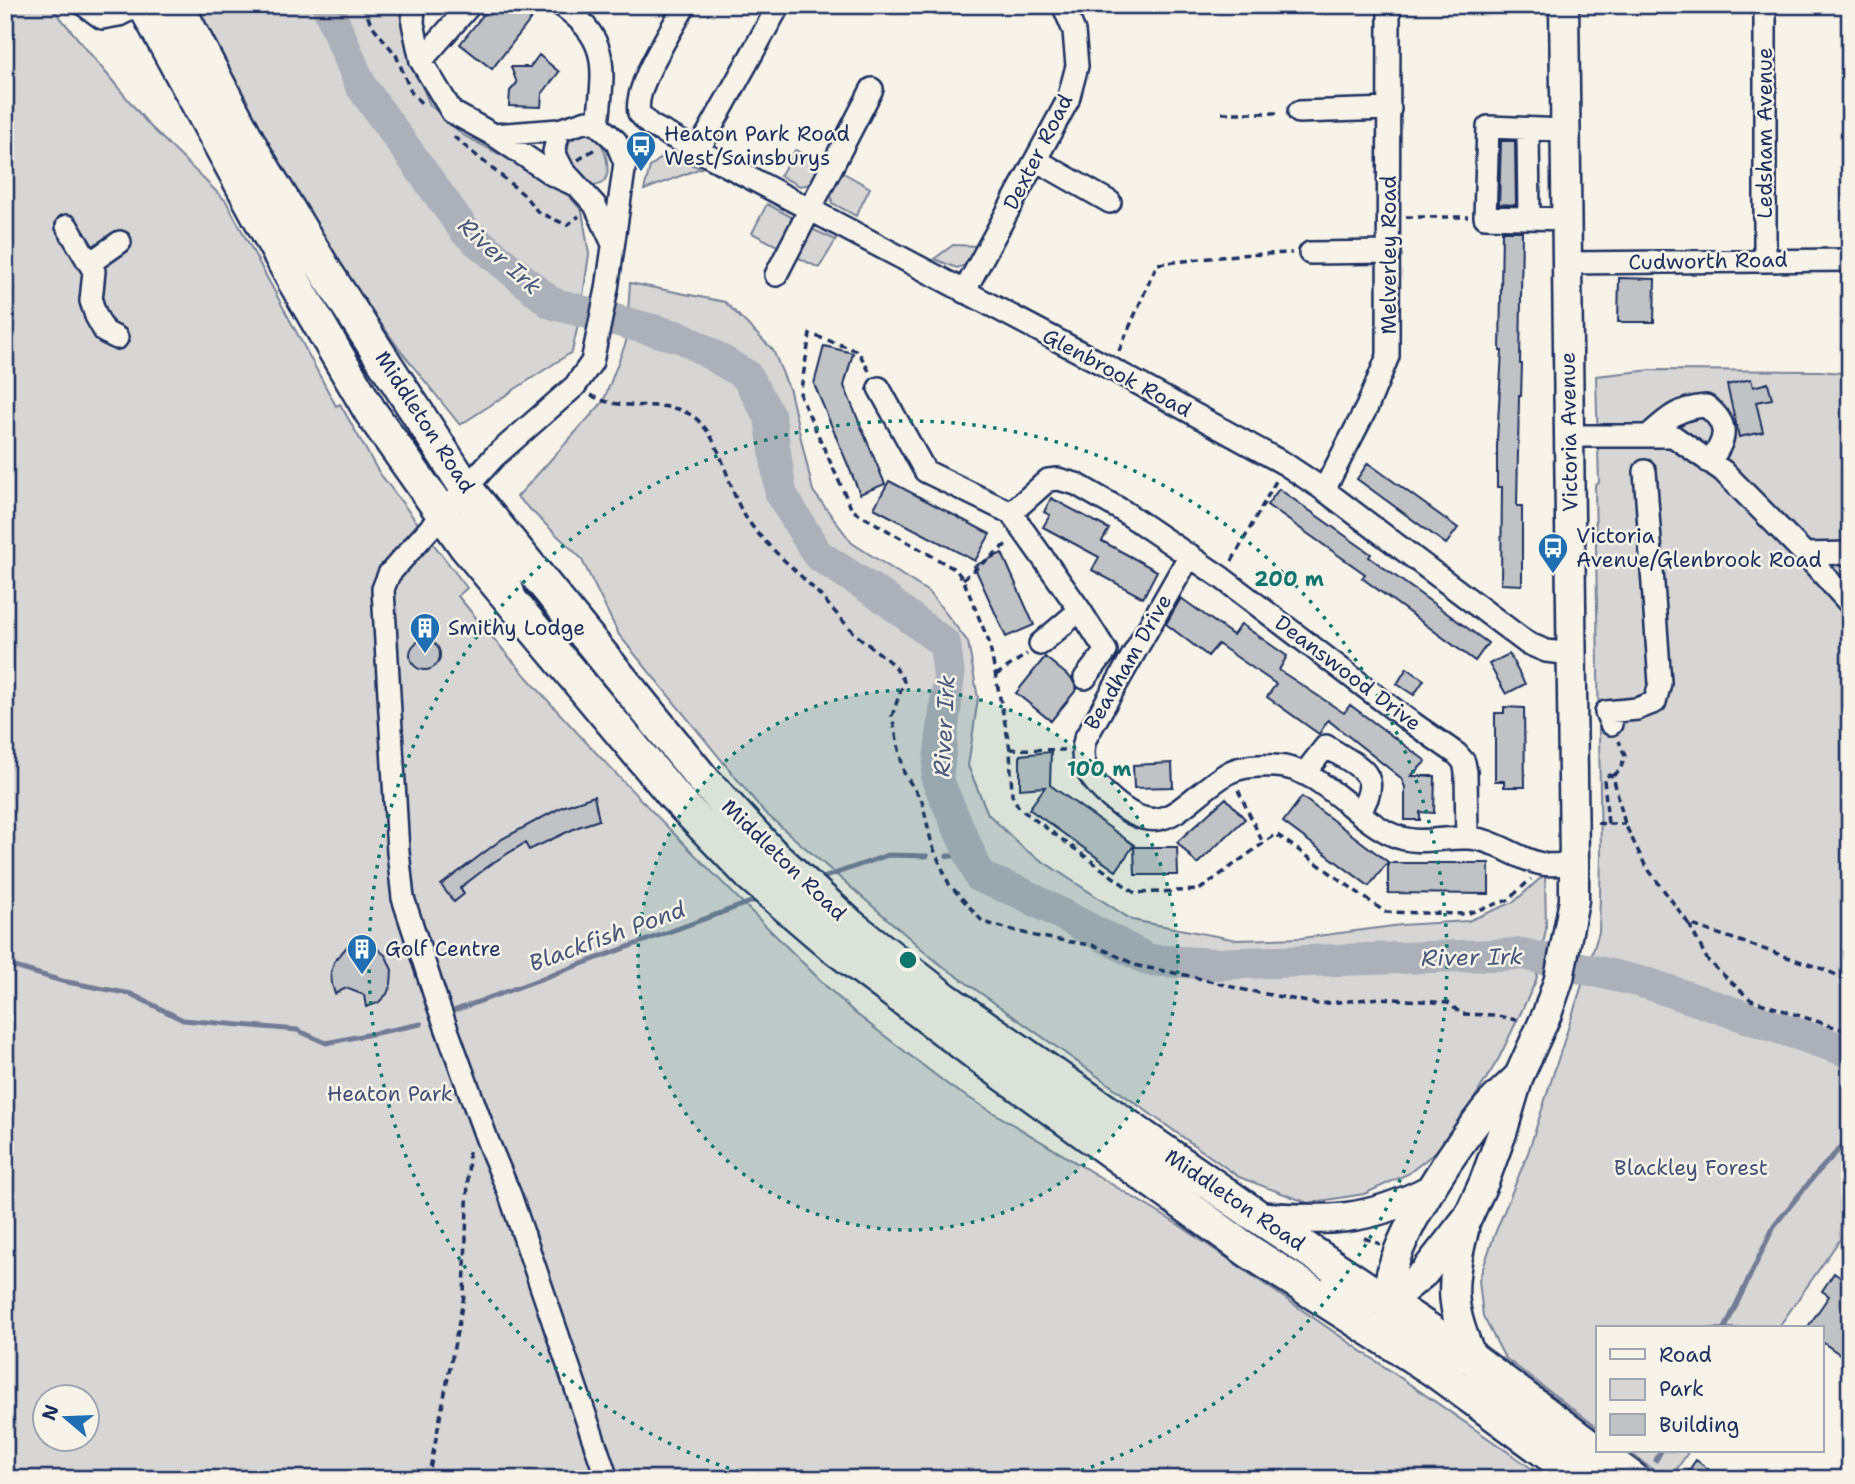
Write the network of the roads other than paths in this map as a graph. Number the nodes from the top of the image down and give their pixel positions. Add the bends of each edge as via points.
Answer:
1 (84, 5) edge
2 (142, 5) edge
3 (177, 5) edge
4 (470, 5) edge
5 (561, 5) edge
6 (685, 5) edge
7 (779, 5) edge
8 (1063, 5) edge
9 (1389, 5) edge
10 (1564, 5) edge
11 (1765, 5) edge
12 (415, 6) edge
13 (421, 61) junction
14 (873, 89) dead end
15 (1390, 109) junction
16 (1300, 112) road end
17 (598, 125) junction
18 (559, 130) junction
19 (1528, 130) junction
20 (1565, 130) junction
21 (494, 135) junction
22 (698, 151) junction
23 (1036, 160) junction
24 (623, 179) junction
25 (585, 194) junction
26 (1110, 202) dead end
27 (810, 209) junction
28 (1529, 218) junction
29 (1567, 219) junction
30 (67, 226) dead end
31 (120, 242) dead end
32 (613, 244) junction
33 (1390, 251) junction
34 (1310, 253) road end
35 (1850, 260) edge
36 (1765, 261) junction
37 (90, 262) junction
38 (1567, 263) junction
39 (776, 275) dead end
40 (964, 292) junction
41 (117, 338) dead end
42 (879, 388) road end
43 (1569, 436) junction
44 (1648, 436) junction
45 (1709, 462) junction
46 (1645, 471) dead end
47 (466, 488) junction
48 (1324, 490) junction
49 (1011, 513) junction
50 (443, 514) junction
51 (1850, 553) edge
52 (1805, 554) junction
53 (1190, 555) junction
54 (1850, 604) edge
55 (1080, 610) junction
56 (520, 612) junction
57 (1040, 644) road end
58 (1572, 654) junction
59 (1086, 678) dead end
60 (1611, 724) road end
61 (1304, 774) junction
62 (1359, 813) junction
63 (1467, 838) junction
64 (1574, 863) junction
65 (1519, 1076) junction
66 (1431, 1189) junction
67 (1257, 1216) junction
68 (1468, 1217) junction
69 (1311, 1292) junction
70 (1387, 1300) junction
71 (1473, 1359) junction
72 (1435, 1371) junction
73 (1596, 1451) edge
74 (1597, 1452) edge
75 (607, 1479) edge
76 (1583, 1479) edge
77 (1633, 1479) edge

1 - 2 street via 102,18
2 - 50 highway, Middleton Road via 370,411
3 - 47 highway, Middleton Road via 255,153 326,272
4 - 13 street
5 - 17 street via 597,41 603,66
6 - 22 street, Glenbrook Road via 650,70 638,108 650,125
7 - 22 street
8 - 23 street, Dexter Road via 1074,31 1077,66 1068,100
9 - 15 street, Melverley Road
10 - 20 main road, Victoria Avenue
11 - 36 street, Ledsham Avenue
12 - 13 street via 413,23
13 - 21 street via 452,111
14 - 27 street
15 - 16 street
15 - 33 street, Melverley Road
17 - 18 street via 587,121
17 - 24 street via 616,141 625,163
18 - 21 street
18 - 25 street via 554,152
19 - 20 street
19 - 28 street
19 - 28 street via 1488,127 1485,218
20 - 29 main road, Victoria Avenue
21 - 25 street
22 - 27 street, Glenbrook Road
23 - 26 street
23 - 40 street, Dexter Road
24 - 25 street via 610,196
24 - 32 street
25 - 32 street
27 - 39 street
27 - 40 street, Glenbrook Road
28 - 29 street
29 - 38 main road, Victoria Avenue
30 - 37 street
31 - 37 street
32 - 47 street via 595,355 587,371
33 - 34 street
33 - 48 street, Melverley Road via 1388,356
35 - 36 street, Cudworth Road
36 - 38 street, Cudworth Road
37 - 41 street via 96,316 105,332
38 - 43 main road, Victoria Avenue
40 - 48 street, Glenbrook Road via 1285,464
42 - 49 street via 925,471
43 - 44 street
43 - 58 main road, Victoria Avenue
44 - 45 street via 1673,436
44 - 45 street via 1671,415 1706,406 1718,415 1724,429 1721,449
45 - 52 street
46 - 60 street via 1660,683 1655,702 1606,712
47 - 50 street
47 - 56 street via 470,509 506,569
47 - 67 highway, Middleton Road via 701,777 772,854 851,926 945,999
48 - 58 street, Glenbrook Road via 1527,643
49 - 53 street, Deanswood Drive via 1048,480 1067,480
49 - 55 street
50 - 56 highway, Middleton Road
50 - 75 street via 389,574 383,589 403,898
51 - 52 street
52 - 54 street
53 - 61 street, Beadham Drive via 1093,722 1082,750 1084,766 1117,805 1149,819 1172,815 1230,772 1278,765
53 - 63 street, Deanswood Drive via 1457,754 1466,772
55 - 57 street
55 - 59 street via 1106,651
56 - 69 highway, Middleton Road via 674,796 750,875 907,1003
58 - 64 main road, Victoria Avenue
61 - 62 street, Beadham Drive
61 - 62 street via 1326,746 1365,772 1371,783 1369,797
62 - 63 street, Beadham Drive via 1404,839
63 - 64 street, Beadham Drive via 1542,864
64 - 65 main road, Victoria Avenue via 1574,900 1559,979
65 - 66 main road via 1483,1111
65 - 68 main road
66 - 67 main road via 1391,1208 1352,1218
66 - 70 main road via 1404,1236
67 - 70 highway, Middleton Road
68 - 70 main road via 1433,1264
68 - 71 main road via 1457,1260 1454,1300 1459,1329
69 - 70 main road
69 - 72 highway, Middleton Road
70 - 71 highway, Middleton Road
70 - 72 main road
71 - 73 highway, Middleton Road
72 - 76 highway, Middleton Road
74 - 77 highway, Middleton Road

